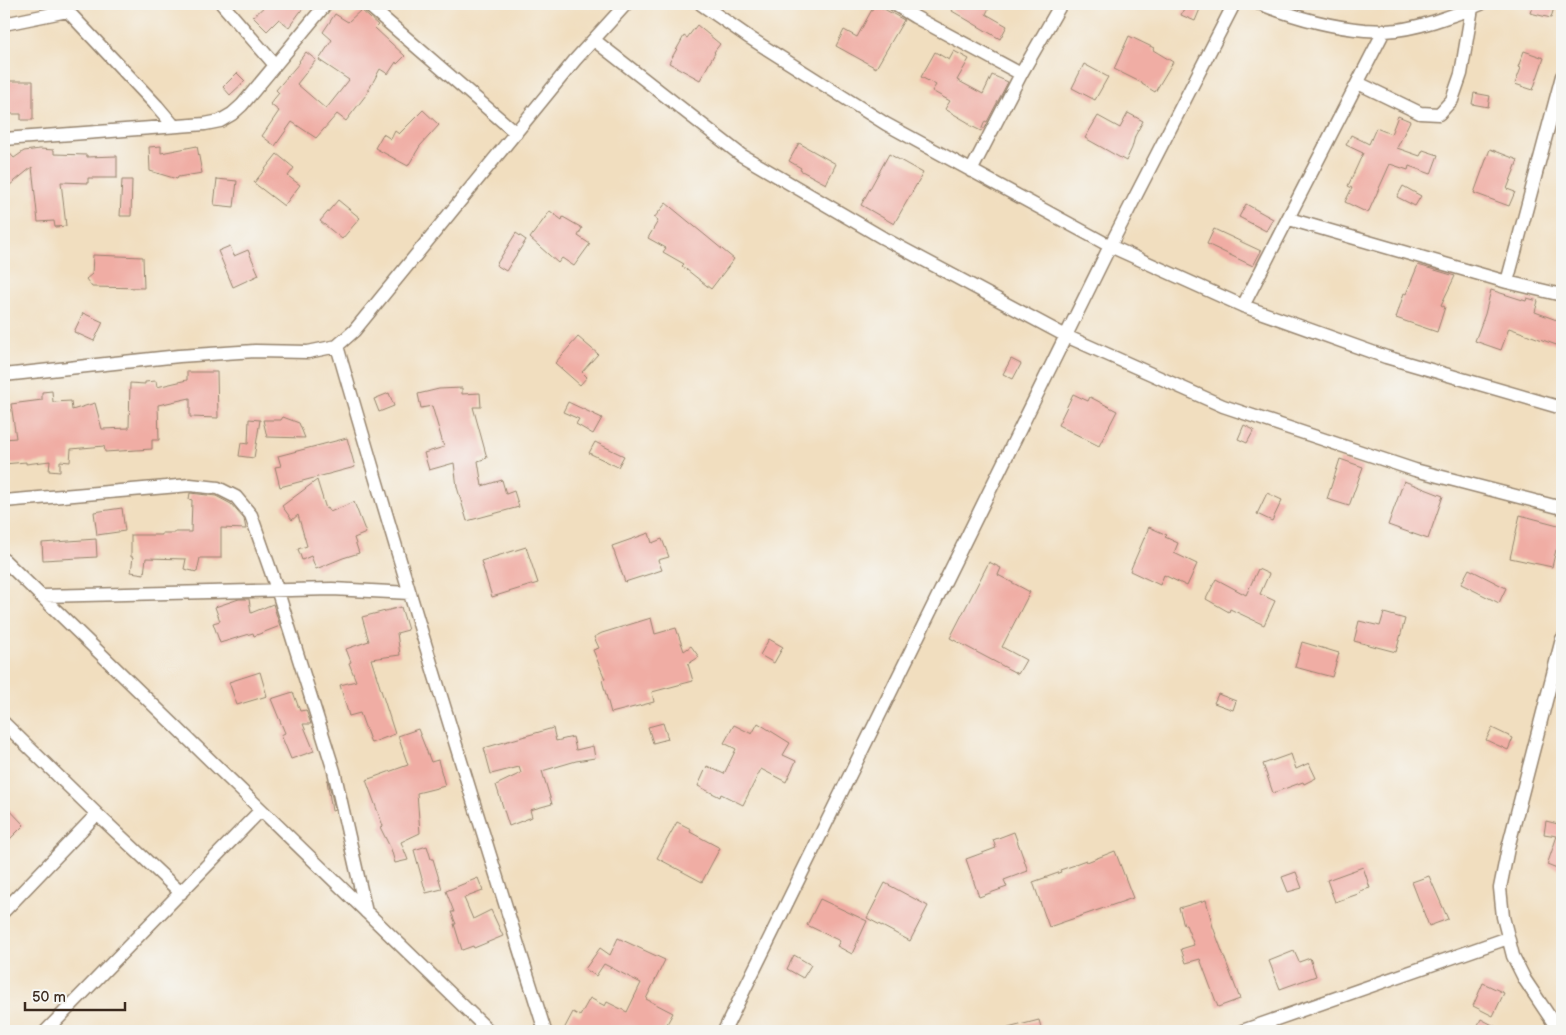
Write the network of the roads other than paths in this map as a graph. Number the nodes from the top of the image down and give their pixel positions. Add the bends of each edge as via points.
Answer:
1 (222, 4) edge
2 (326, 4) edge
3 (367, 4) edge
4 (626, 4) edge
5 (702, 4) edge
6 (894, 4) edge
7 (1061, 4) edge
8 (1234, 4) edge
9 (1261, 4) edge
10 (1477, 6) edge
11 (64, 7) edge
12 (4, 24) edge
13 (1384, 31) junction
14 (594, 40) junction
15 (275, 65) junction
16 (1021, 74) junction
17 (1562, 76) edge
18 (1358, 83) junction
19 (174, 126) junction
20 (516, 133) junction
21 (4, 139) edge
22 (972, 170) junction
23 (1289, 219) junction
24 (1110, 246) junction
25 (1506, 282) junction
26 (1562, 295) edge
27 (1243, 306) junction
28 (1066, 336) junction
29 (337, 346) junction
30 (4, 375) edge
31 (1562, 408) edge
32 (4, 501) edge
33 (1562, 508) edge
34 (4, 560) edge
35 (277, 589) junction
36 (410, 593) junction
37 (42, 596) junction
38 (1562, 638) edge
39 (4, 723) edge
40 (261, 810) junction
41 (97, 814) junction
42 (181, 893) junction
43 (5, 907) edge
44 (366, 912) junction
45 (1508, 938) junction
46 (46, 1031) edge
47 (489, 1031) edge
48 (545, 1031) edge
49 (724, 1031) edge
50 (1242, 1031) edge
51 (1559, 1031) edge

1 - 15 street
2 - 15 street
3 - 20 street
4 - 14 street
5 - 22 street via 886,124
6 - 16 street
7 - 16 street
8 - 24 street
9 - 13 street via 1318,22
10 - 13 street via 1420,26
10 - 18 street via 1452,100 1439,114 1420,113
11 - 12 street
11 - 19 street
13 - 18 street
14 - 20 street
14 - 28 street via 741,155 882,238
15 - 19 street via 232,114 220,121
16 - 22 street
17 - 25 street
18 - 23 street
19 - 21 street
20 - 29 street via 354,331
22 - 24 street
23 - 25 street
23 - 27 street
24 - 27 street
24 - 28 street
25 - 26 street
27 - 31 street via 1386,357
28 - 33 street via 1223,406 1416,470
28 - 49 street
29 - 30 street via 308,352 179,356
29 - 36 street
32 - 35 street via 190,485 218,488 236,497 251,515
34 - 37 street
35 - 36 street
35 - 37 street
35 - 44 street via 334,770
36 - 48 street
37 - 40 street
38 - 45 street via 1500,888
39 - 41 street
40 - 42 street
40 - 44 street
41 - 42 street
41 - 43 street
42 - 46 street
44 - 47 street
45 - 50 street
45 - 51 street via 1525,980

